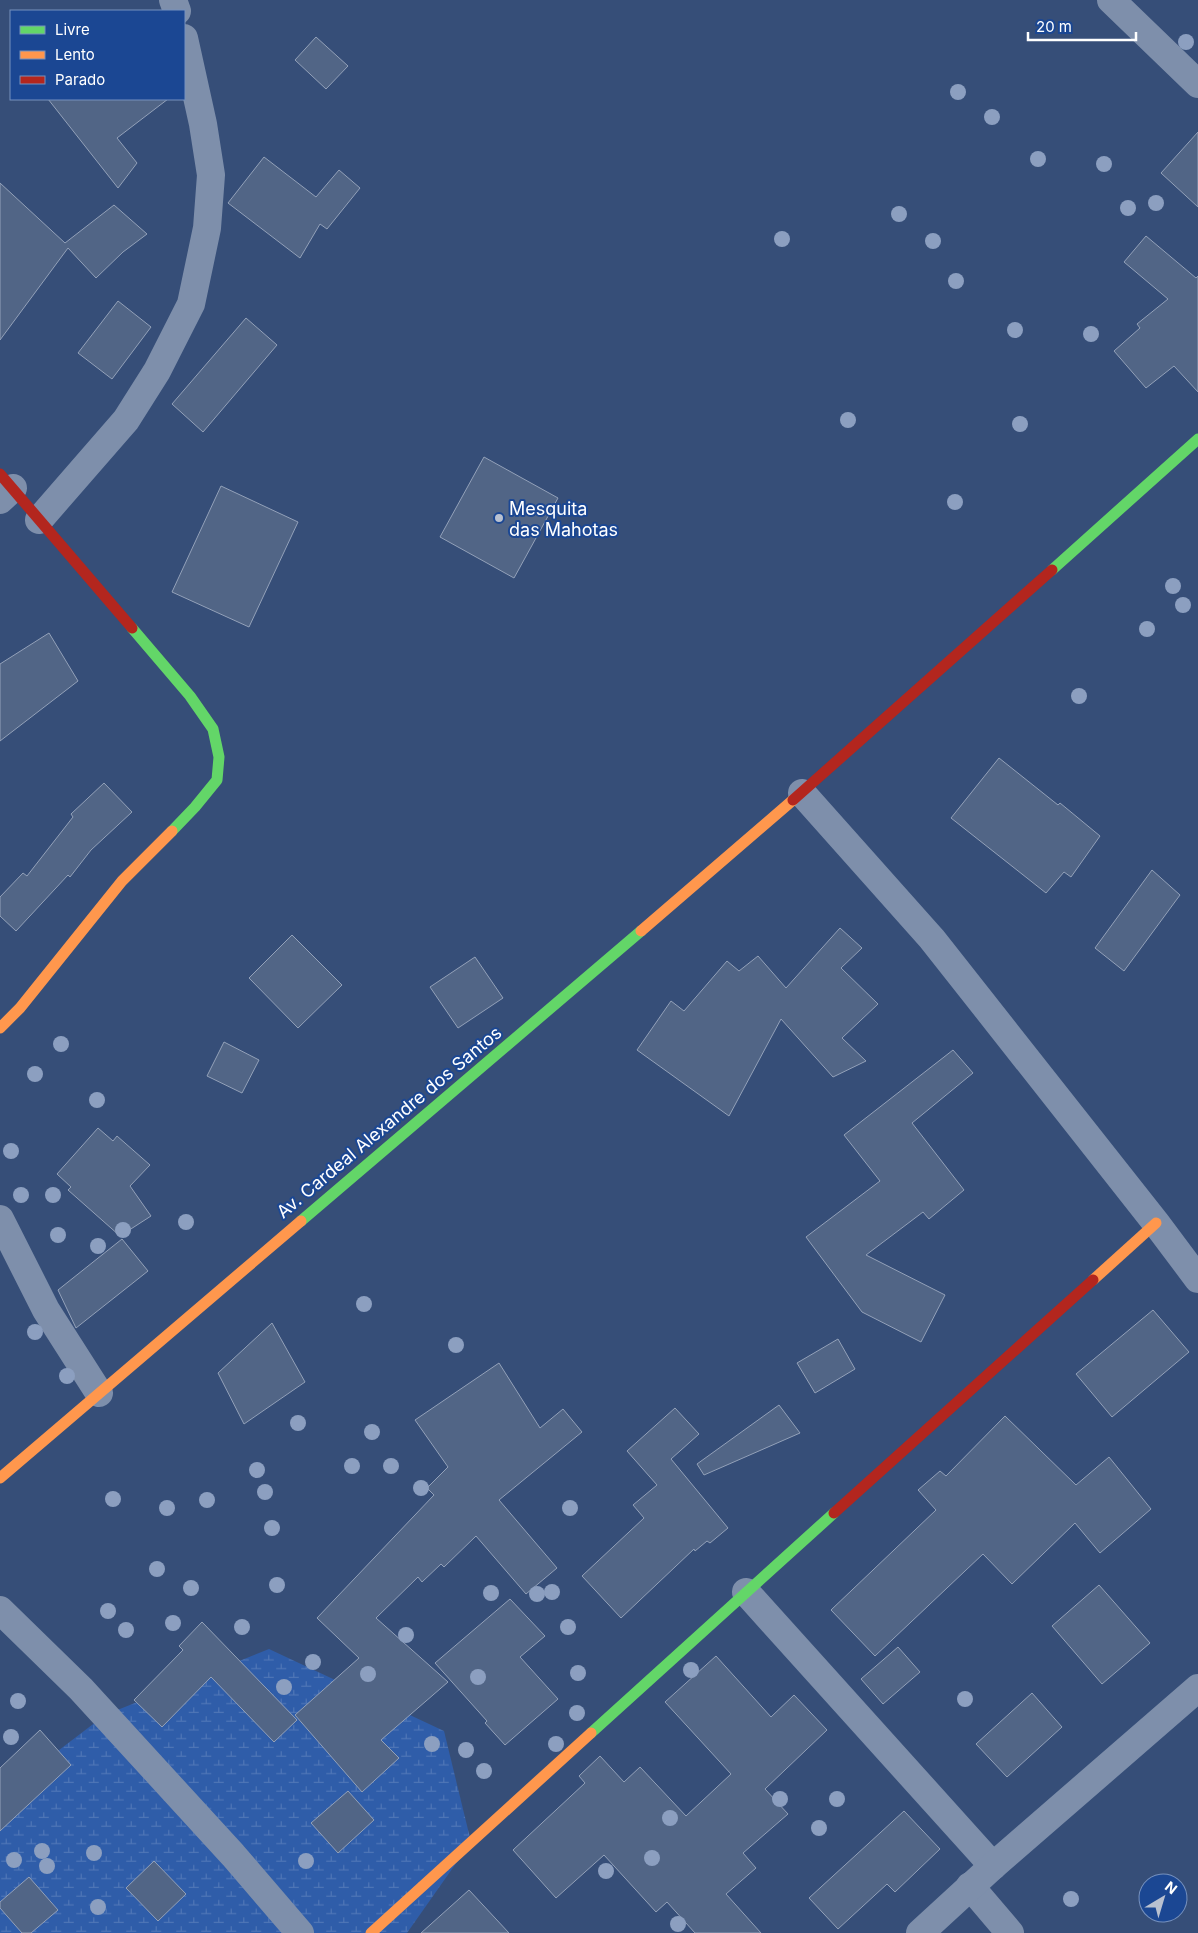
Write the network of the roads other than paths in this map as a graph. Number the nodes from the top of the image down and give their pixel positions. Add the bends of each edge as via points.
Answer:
1 (1111, 0) edge
2 (185, 43) edge
3 (1198, 84) edge
4 (1198, 439) edge
5 (4, 488) edge
6 (39, 520) junction
7 (802, 793) junction
8 (0, 1028) edge
9 (0, 1218) edge
10 (1156, 1223) junction
11 (1198, 1279) edge
12 (99, 1394) junction
13 (0, 1478) edge
14 (746, 1592) junction
15 (0, 1610) edge
16 (1198, 1688) edge
17 (993, 1866) junction
18 (970, 1886) junction
19 (300, 1933) edge
20 (371, 1933) edge
21 (920, 1933) edge
22 (1010, 1933) edge

1 - 3 street
2 - 6 street via 211,174 207,228 191,304 157,371 126,420
4 - 7 street, Av. Cardeal Alexandre dos Santos
5 - 6 street
6 - 8 street via 190,696 213,729 219,757 217,780 201,800 122,881 20,1008
7 - 10 street via 932,939
7 - 12 street, Av. Cardeal Alexandre dos Santos
9 - 12 street via 46,1310
10 - 11 street
10 - 14 street
12 - 13 street, Av. Cardeal Alexandre dos Santos
14 - 17 street
14 - 20 street
15 - 19 street via 81,1689
16 - 17 street
17 - 18 street
18 - 21 street
18 - 22 street

